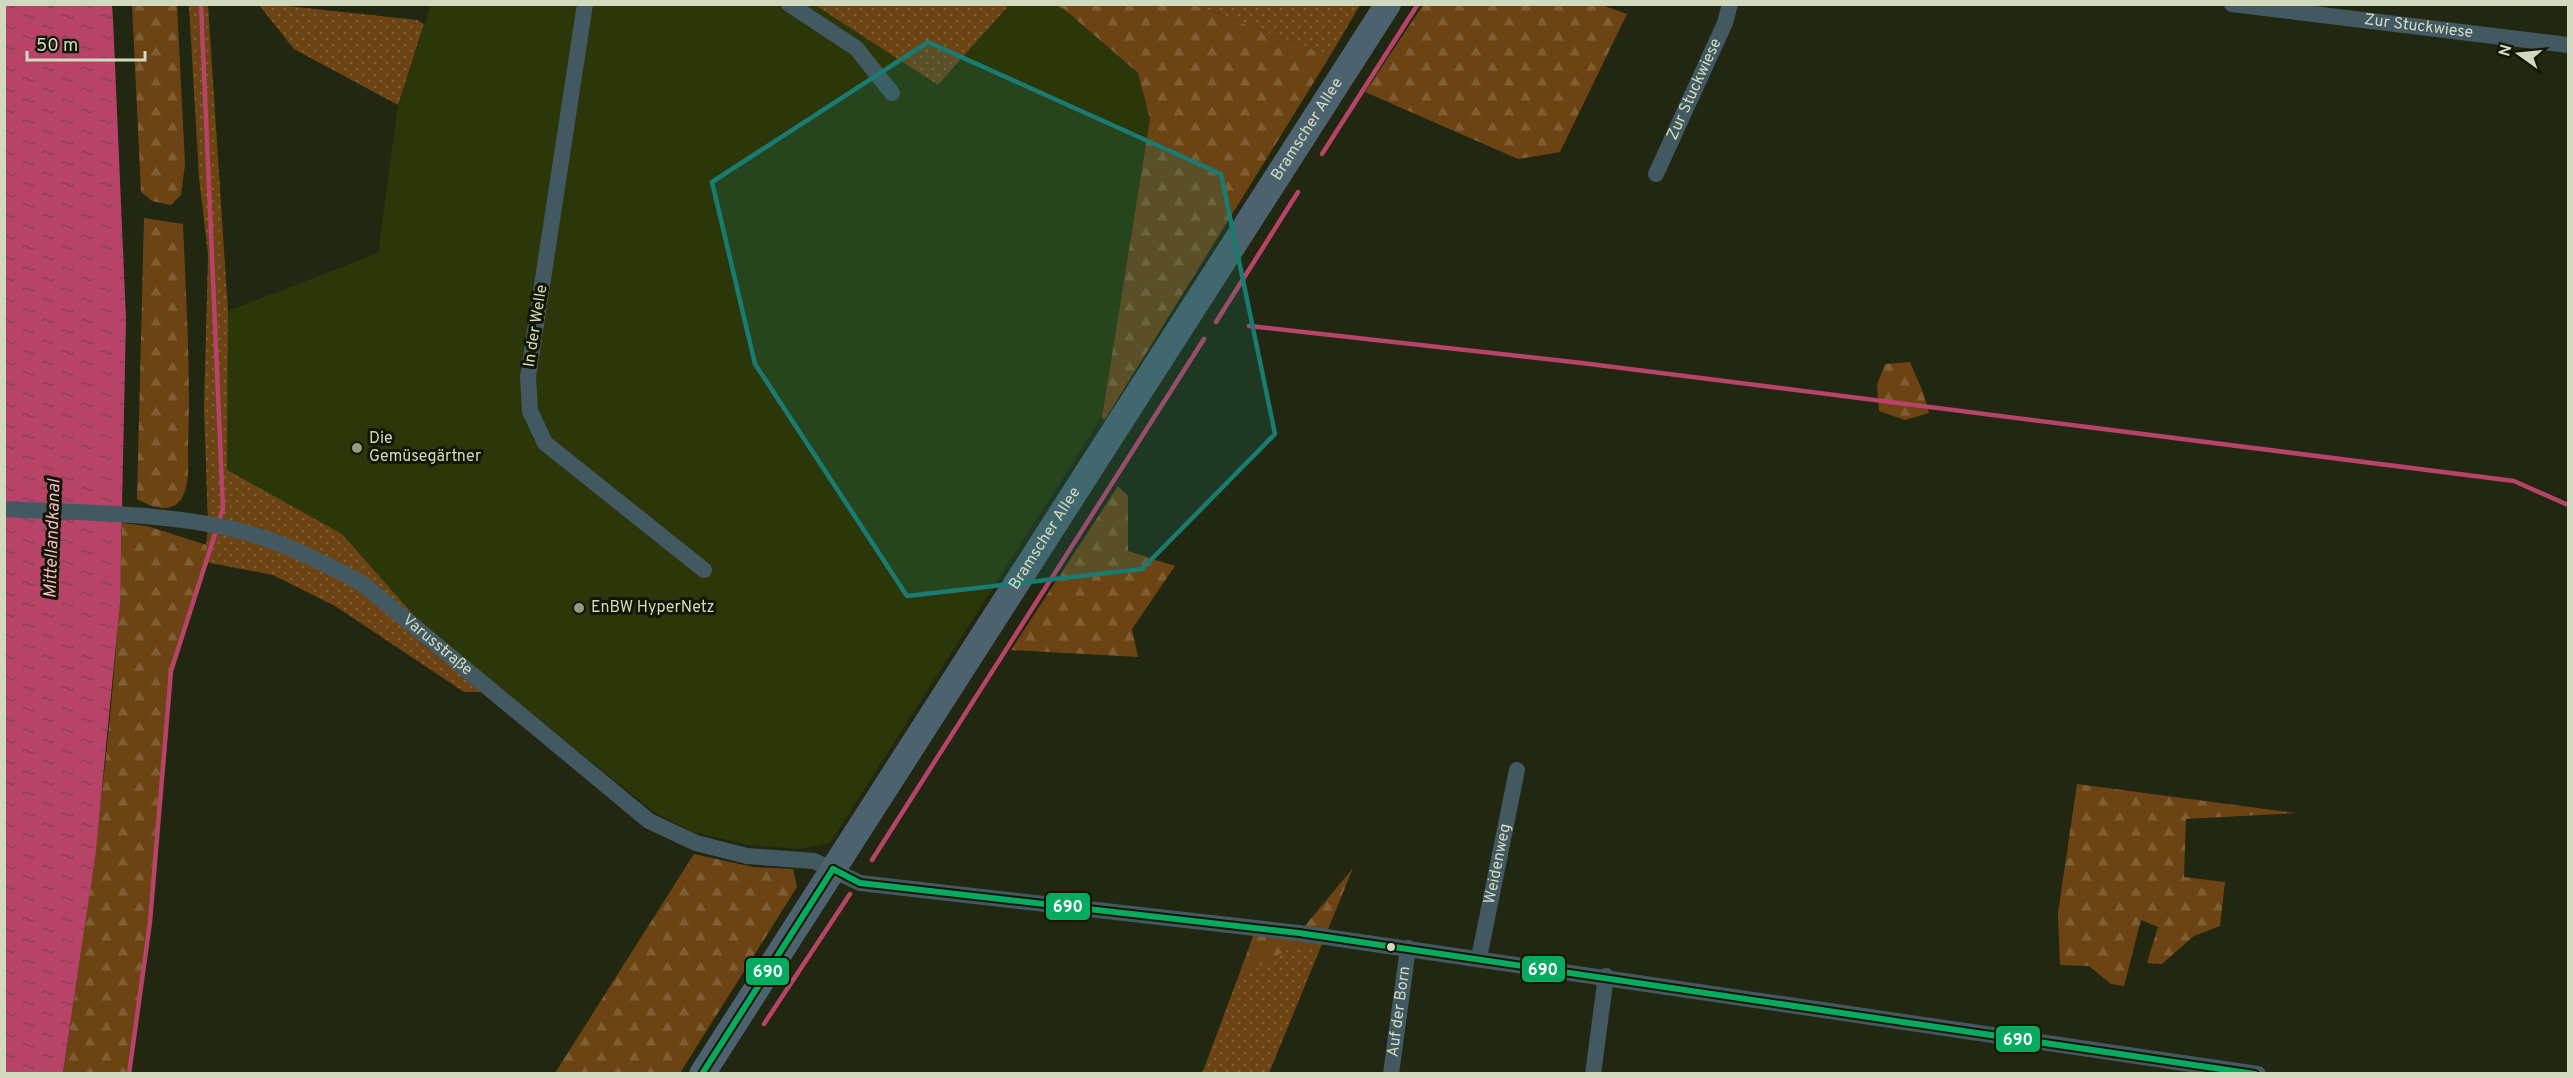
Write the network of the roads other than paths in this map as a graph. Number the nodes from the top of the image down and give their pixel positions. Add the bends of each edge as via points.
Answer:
1 (585, 4) edge
2 (789, 4) edge
3 (1388, 4) edge
4 (1730, 4) edge
5 (2232, 4) edge
6 (2568, 45) edge
7 (892, 93) dead end
8 (1656, 174) dead end
9 (4, 508) edge
10 (704, 570) dead end
11 (1517, 770) dead end
12 (833, 869) junction
13 (1408, 948) junction
14 (1479, 958) junction
15 (1606, 976) junction
16 (702, 1074) edge
17 (1391, 1074) edge
18 (1593, 1074) edge
19 (2258, 1074) edge

1 - 10 street, In der Welle via 528,377 530,411 545,443
2 - 7 street via 856,48
3 - 12 main road, Bramscher Allee
4 - 8 street, Zur Stuckwiese
5 - 6 street, Zur Stuckwiese
9 - 12 street, Varusstraße via 208,524 230,528 324,562 363,584 649,821 696,843 747,856 814,861
11 - 14 street, Weidenweg
12 - 13 street, Varusstraße via 860,883
12 - 16 main road, Bramscher Allee
13 - 14 street, Varusstraße
13 - 17 street, Auf der Born
14 - 15 street, Varusstraße
15 - 18 street
15 - 19 street, Varusstraße

